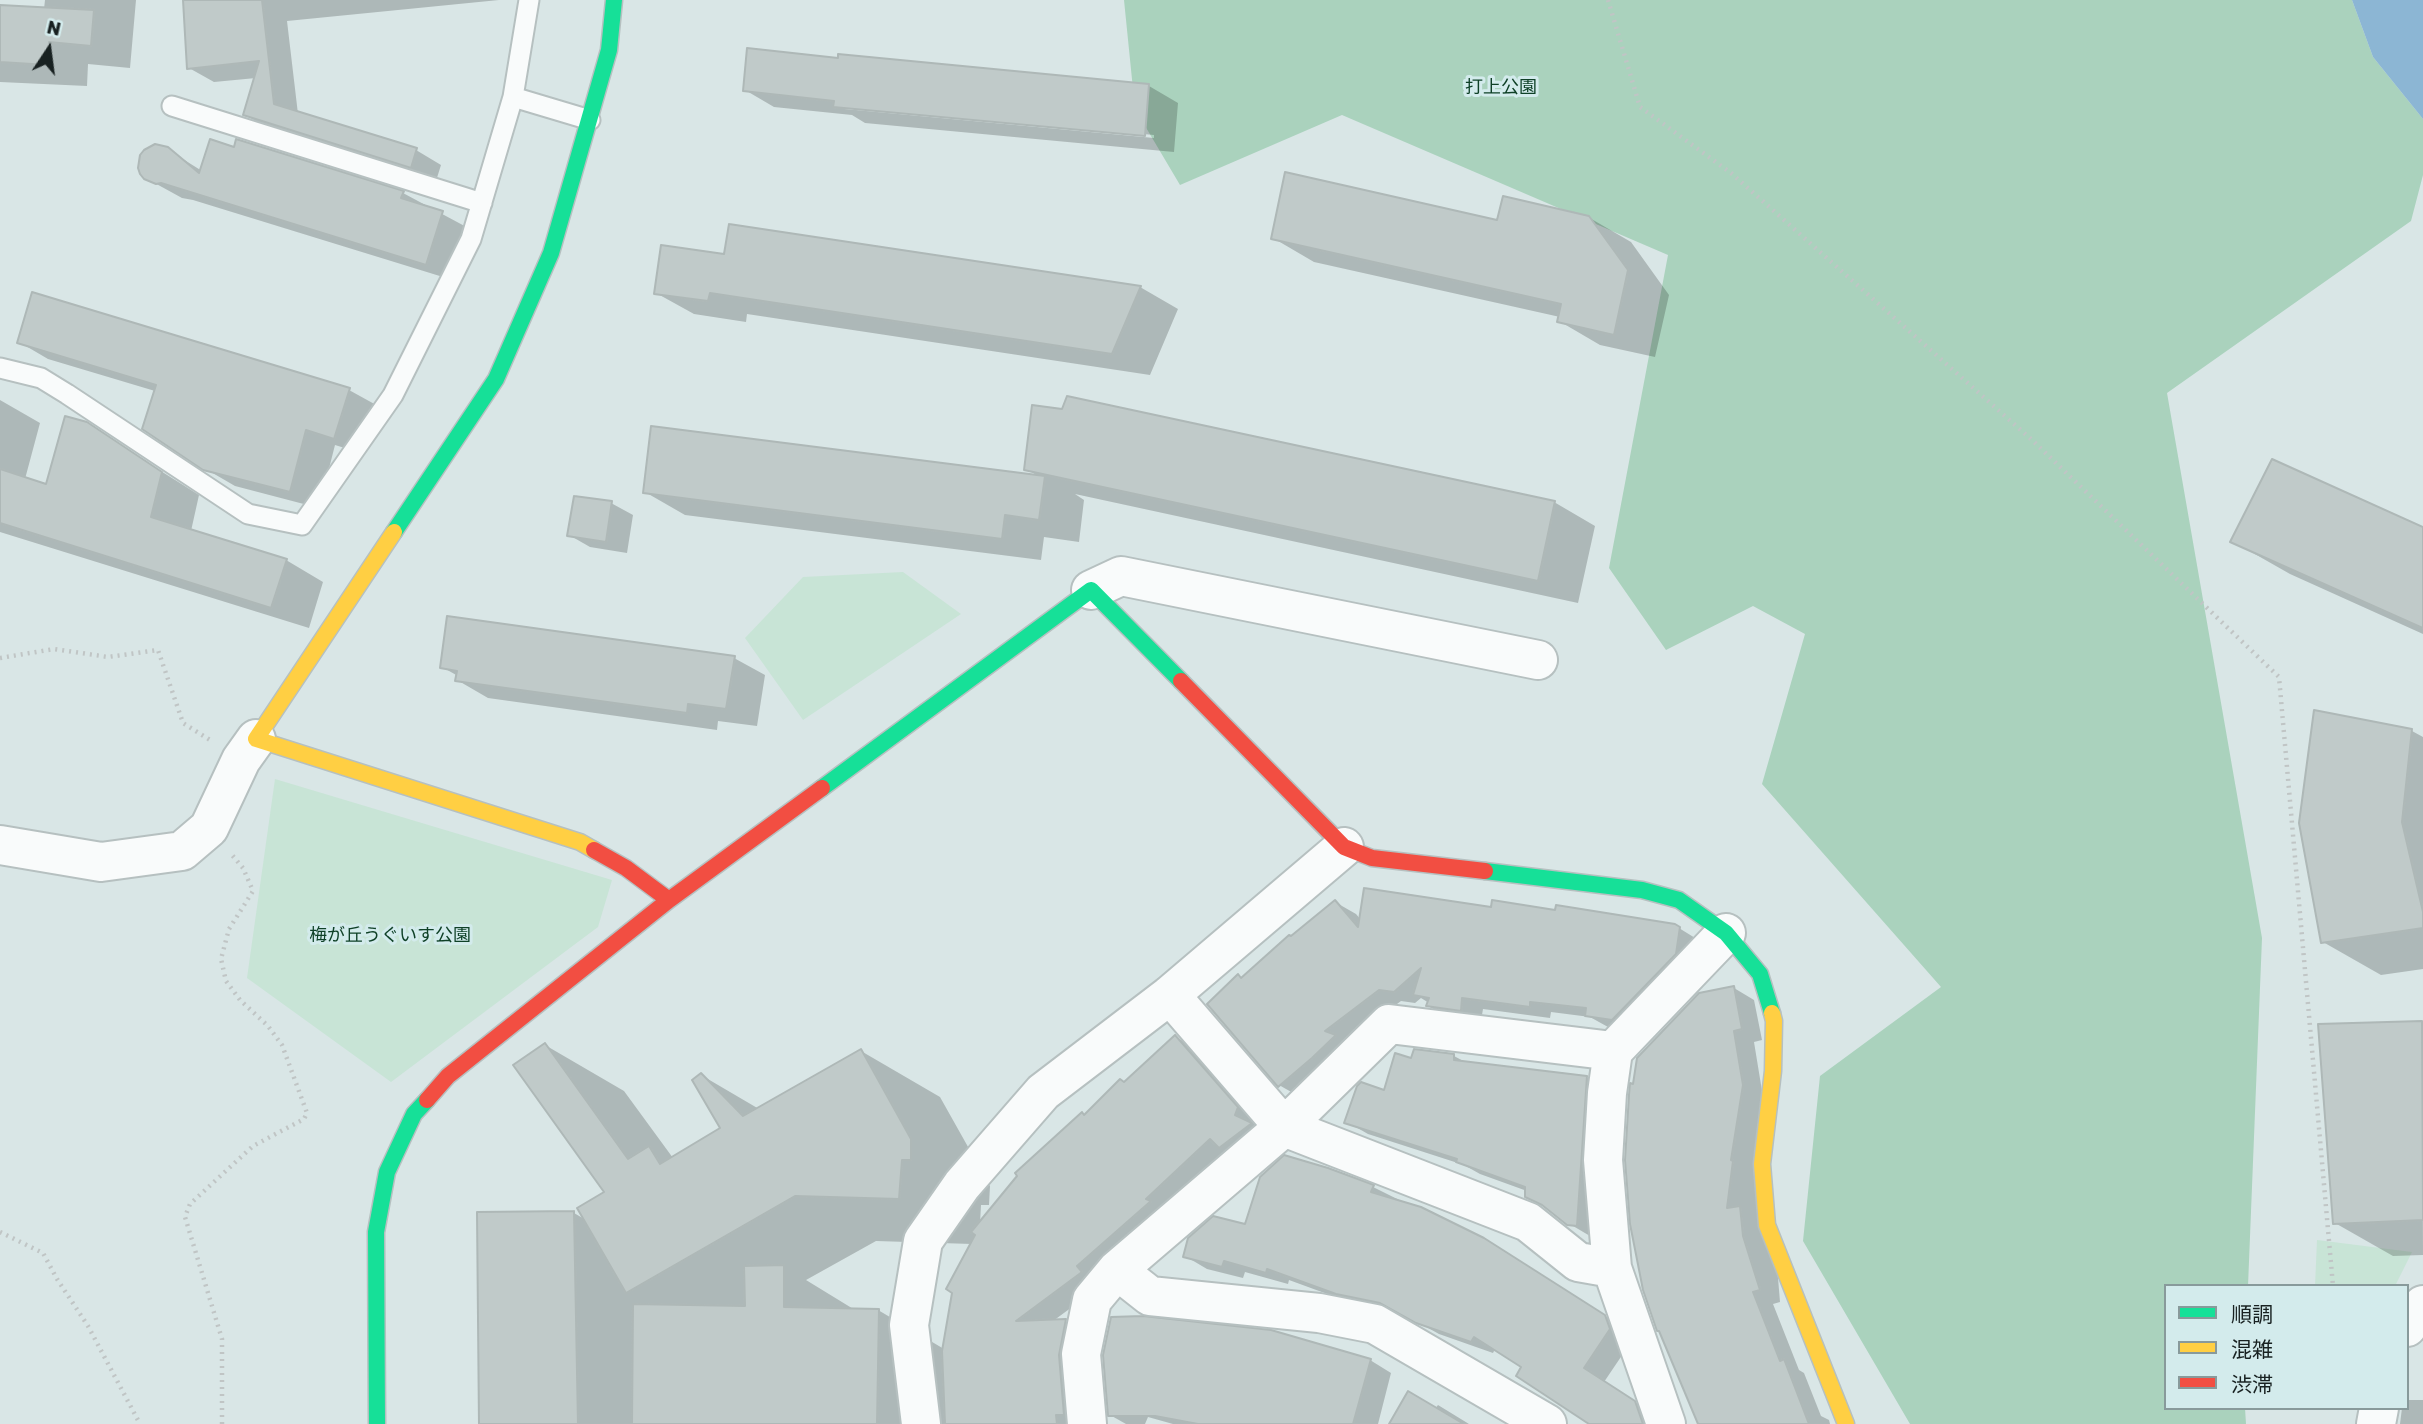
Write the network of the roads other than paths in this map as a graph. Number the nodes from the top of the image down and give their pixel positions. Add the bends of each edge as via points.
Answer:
1 (529, 0) edge
2 (614, 0) edge
3 (513, 97) junction
4 (172, 106) dead end
5 (590, 120) junction
6 (482, 203) junction
7 (0, 368) edge
8 (1091, 590) junction
9 (1538, 660) dead end
10 (248, 750) junction
11 (0, 845) edge
12 (1344, 847) junction
13 (669, 900) junction
14 (1726, 933) junction
15 (1170, 995) junction
16 (1613, 1051) junction
17 (1284, 1127) junction
18 (1612, 1268) junction
19 (1117, 1270) junction
20 (2423, 1305) edge
21 (2409, 1324) edge
22 (377, 1424) edge
23 (921, 1424) edge
24 (1087, 1424) edge
25 (1547, 1424) edge
26 (1666, 1424) edge
27 (1846, 1424) edge

1 - 3 lane
2 - 5 street via 609,50
3 - 5 lane
3 - 6 lane
4 - 6 lane
5 - 10 street via 551,253 496,379
6 - 7 lane via 471,239 393,396 302,525 248,514 41,378
8 - 9 street via 1121,576
8 - 12 street
8 - 13 street
10 - 11 street via 209,828 182,850 101,862
10 - 13 street via 580,842
12 - 14 street via 1372,858 1642,890 1679,900
12 - 15 street
13 - 22 street via 448,1076 414,1114 387,1172 376,1232
14 - 16 street
14 - 27 street via 1760,974 1774,1021 1762,1164 1767,1225
15 - 17 street
15 - 23 street via 1043,1092 962,1185 923,1241 909,1325
16 - 17 street via 1389,1024
16 - 18 street via 1603,1160
17 - 18 street via 1528,1222 1578,1262
17 - 19 street
18 - 26 street
19 - 24 street via 1092,1300 1081,1353
19 - 25 street via 1150,1296 1319,1313 1375,1324
20 - 21 street

